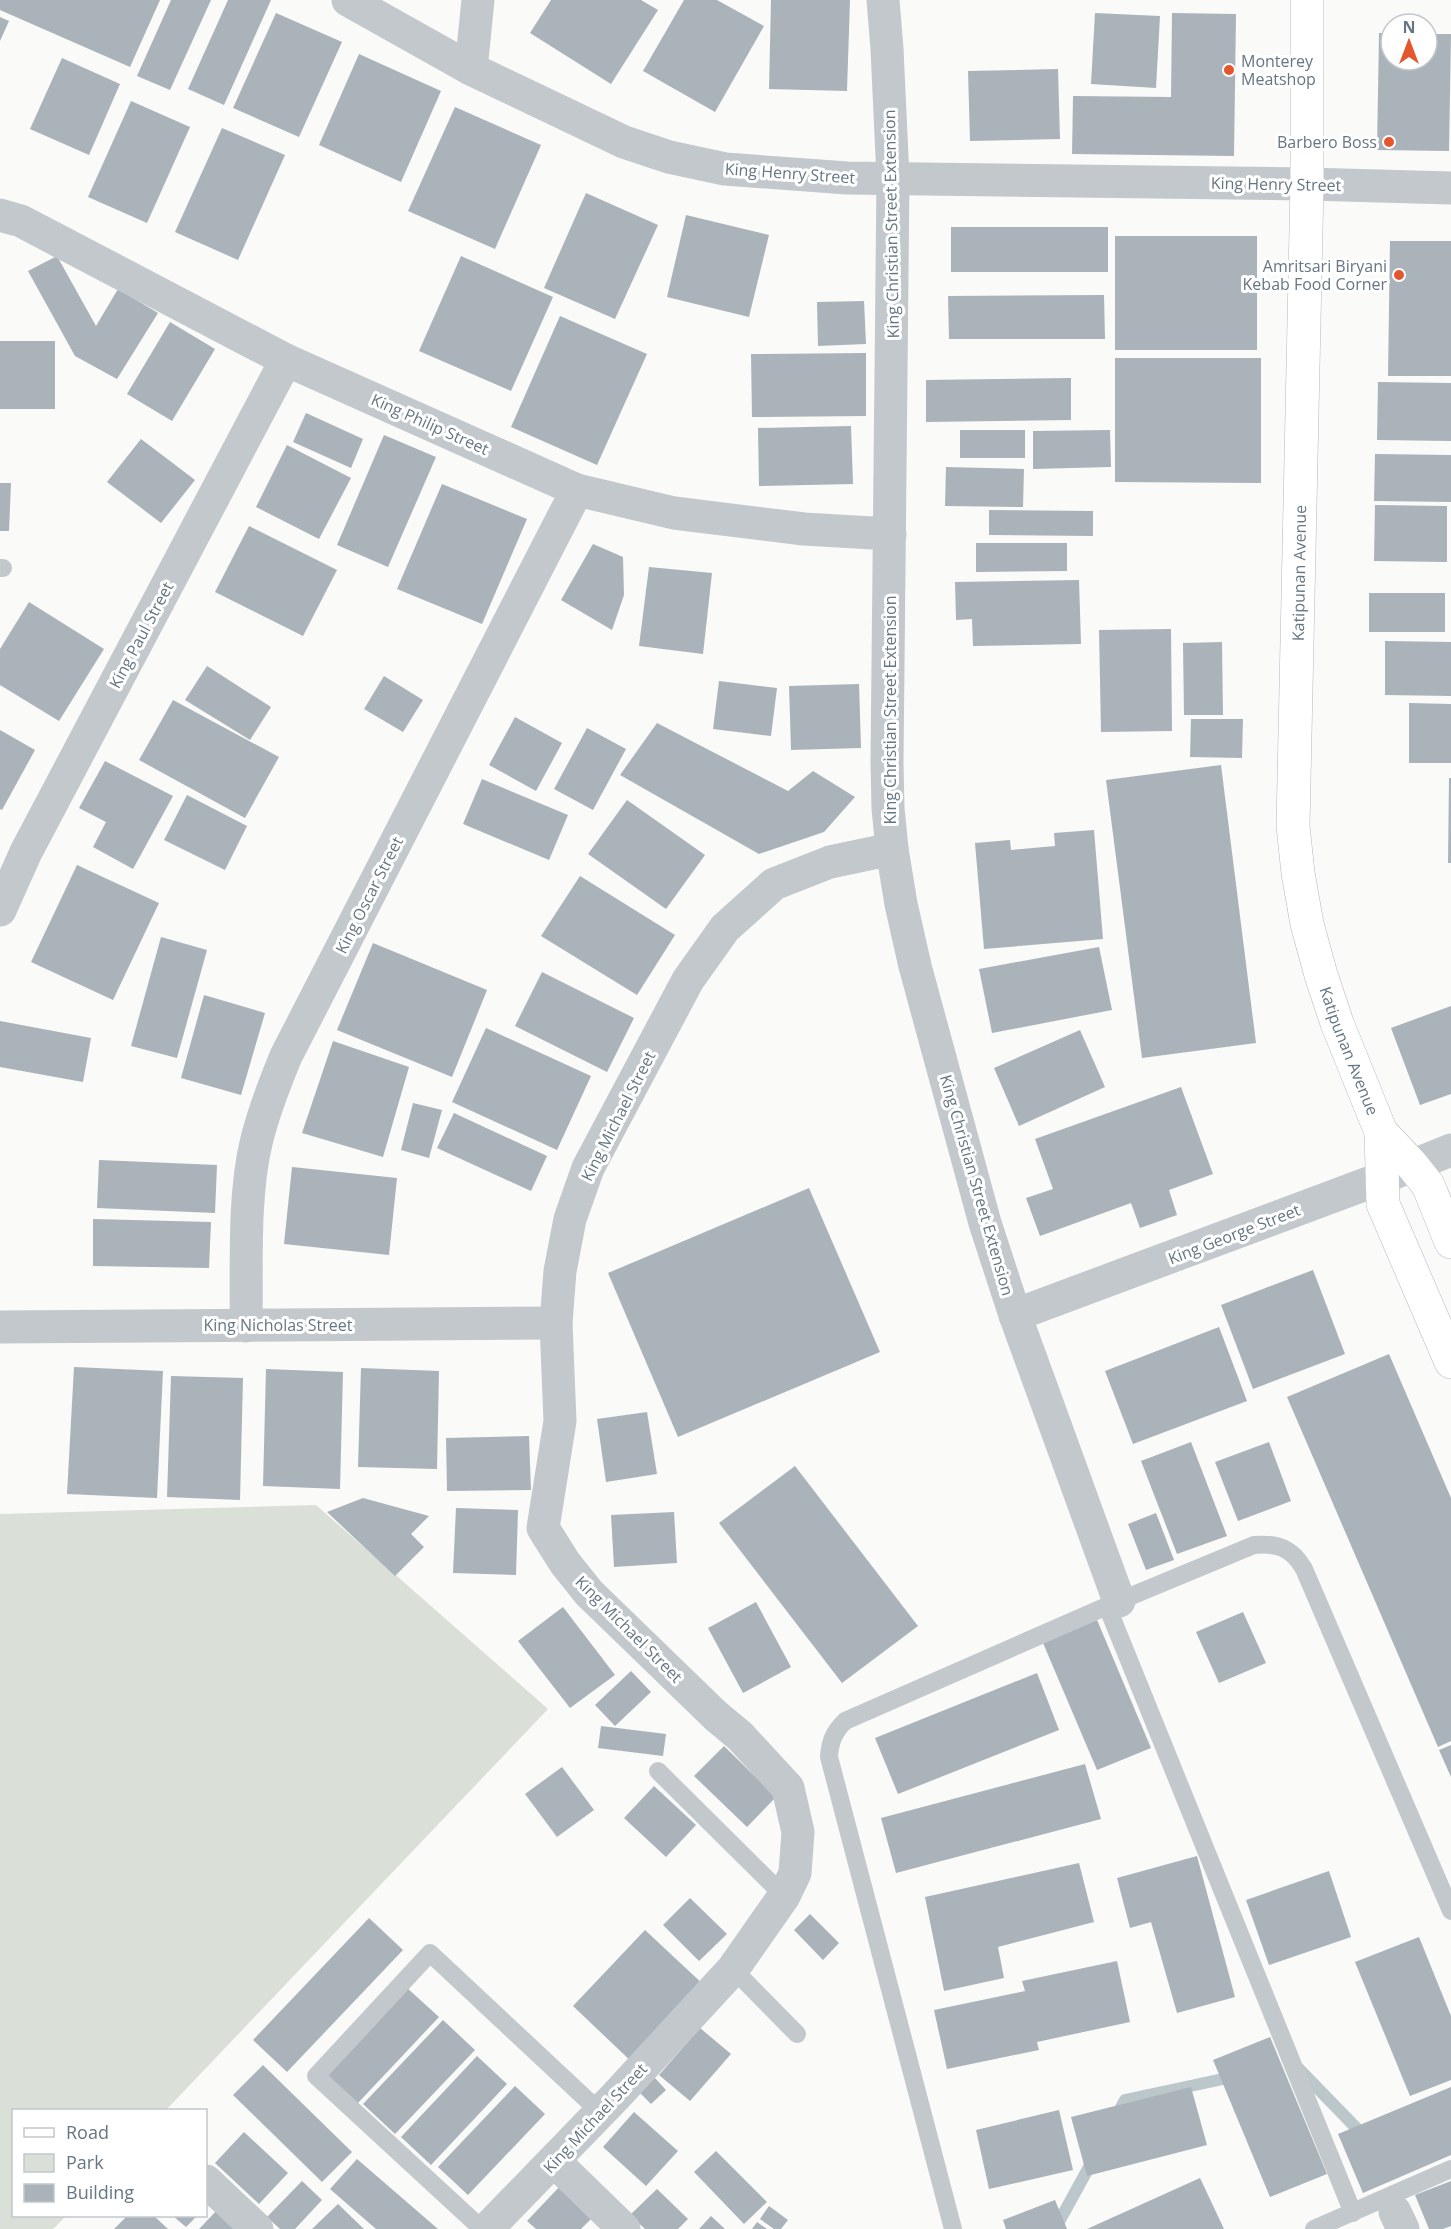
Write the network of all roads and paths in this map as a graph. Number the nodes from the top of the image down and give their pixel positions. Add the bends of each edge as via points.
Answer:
1 (348, 0) edge
2 (478, 0) edge
3 (883, 0) edge
4 (1307, 0) edge
5 (471, 69) junction
6 (893, 178) junction
7 (1307, 184) junction
8 (1451, 188) edge
9 (0, 215) edge
10 (286, 360) junction
11 (577, 490) junction
12 (890, 534) junction
13 (892, 849) junction
14 (0, 910) edge
15 (1381, 1132) junction
16 (1451, 1150) edge
17 (1412, 1165) junction
18 (1382, 1178) junction
19 (1451, 1242) edge
20 (1016, 1315) junction
21 (556, 1323) junction
22 (246, 1326) junction
23 (0, 1327) edge
24 (1451, 1362) edge
25 (1113, 1603) junction
26 (658, 1771) dead end
27 (784, 1896) junction
28 (1451, 1911) edge
29 (734, 1969) junction
30 (797, 2034) dead end
31 (600, 2112) junction
32 (554, 2161) junction
33 (1451, 2169) edge
34 (207, 2182) edge
35 (1353, 2212) junction
36 (1396, 2213) edge
37 (257, 2229) edge
38 (482, 2229) edge
39 (488, 2229) edge
40 (624, 2229) edge
41 (952, 2229) edge
42 (1314, 2229) edge

1 - 5 street, King Henry Street
2 - 5 street
3 - 6 street, King Christian Street Extension
4 - 7 main road, Katipunan Avenue
5 - 6 street, King Henry Street via 624,142 669,157 725,169 782,175
6 - 7 street, King Henry Street
6 - 12 street, King Christian Street Extension
7 - 8 street, King Henry Street
7 - 15 main road, Katipunan Avenue via 1293,826 1307,924 1321,975
9 - 10 street, King Philip Street via 21,221
10 - 11 street, King Philip Street
10 - 14 street, King Paul Street via 26,852
11 - 12 street, King Philip Street via 674,513 804,529
11 - 22 street, King Oscar Street via 286,1056 268,1100 255,1145 249,1197
12 - 13 street, King Christian Street Extension via 887,762
13 - 20 street, King Christian Street Extension via 915,966 986,1223
13 - 21 street, King Michael Street via 830,862 774,884 725,928 688,980 588,1168 570,1219
15 - 17 main road, Katipunan Avenue
15 - 18 main road, Katipunan Avenue
16 - 17 street, King George Street
17 - 18 street, King George Street
17 - 19 main road, Katipunan Avenue via 1428,1185
18 - 20 street, King George Street
18 - 24 main road, Katipunan Avenue via 1383,1204
20 - 25 street, King Christian Street Extension
21 - 22 street, King Nicholas Street
21 - 27 street, King Michael Street via 560,1421 543,1528 589,1593 740,1736 788,1788 798,1832 795,1873
22 - 23 street, King Nicholas Street
25 - 28 lane via 1254,1545 1271,1543 1287,1548 1298,1558
25 - 35 lane
25 - 41 lane via 860,1713 845,1721 830,1743 830,1757
26 - 27 lane
27 - 29 street, King Michael Street
29 - 30 lane
29 - 31 street, King Michael Street
31 - 32 street, King Michael Street
31 - 38 lane via 430,1953 316,2076
32 - 39 street, King Michael Street
32 - 40 street
33 - 36 lane
34 - 37 street
35 - 36 lane
35 - 42 lane

